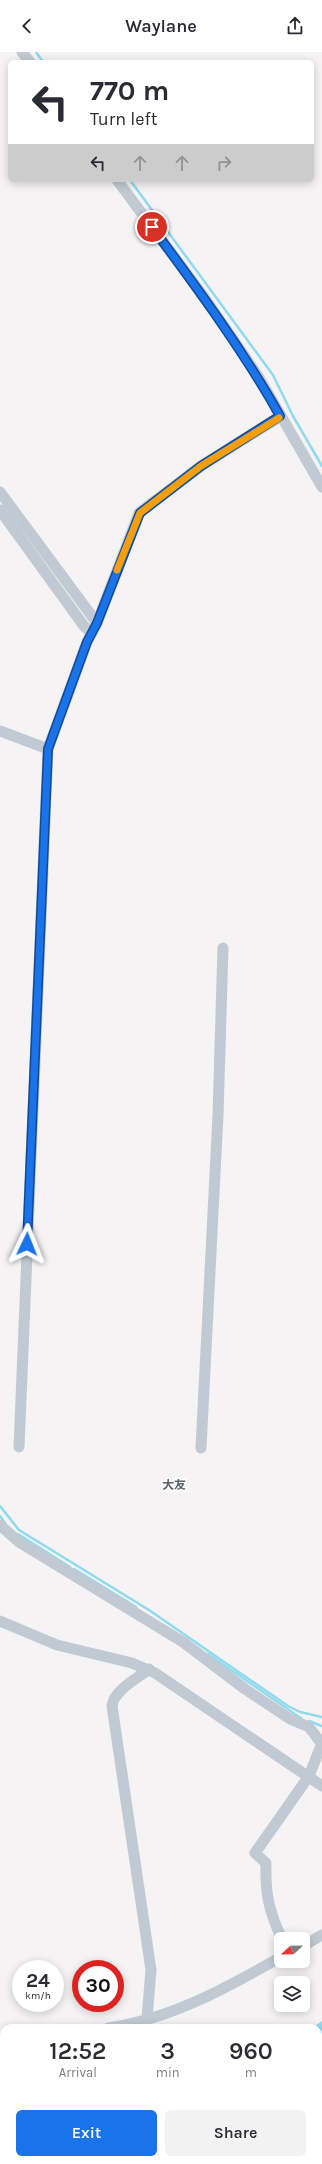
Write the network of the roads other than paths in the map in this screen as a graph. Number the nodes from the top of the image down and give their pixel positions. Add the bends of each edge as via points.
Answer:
1 (22, 52) edge
2 (28, 60) edge
3 (118, 182) edge
4 (280, 416) junction
5 (322, 487) edge
6 (0, 492) edge
7 (0, 510) edge
8 (94, 628) junction
9 (0, 731) edge
10 (48, 749) junction
11 (223, 948) dead end
12 (19, 1447) dead end
13 (201, 1448) dead end
14 (0, 1528) edge
15 (0, 1621) edge
16 (148, 1669) junction
17 (322, 1742) edge
18 (309, 1776) junction
19 (322, 1786) edge
20 (278, 1932) edge
21 (321, 1936) edge
22 (310, 1942) edge
23 (274, 1961) edge
24 (147, 2018) junction
25 (124, 2024) edge

1 - 2 street
3 - 4 street via 204,297 258,376
4 - 5 street
4 - 8 street via 201,466 140,513
6 - 8 street
7 - 8 street via 84,626
8 - 10 street
9 - 10 street
10 - 12 street
11 - 13 street via 218,1115
14 - 17 street via 190,1647 245,1689 290,1719 309,1728
15 - 16 street via 57,1645
16 - 18 street via 175,1684
16 - 24 street via 117,1694 112,1706 151,1970
17 - 18 street
18 - 19 street
18 - 20 street via 255,1853 266,1863 265,1889 272,1920
21 - 22 street
23 - 24 street via 218,1993
24 - 25 street

